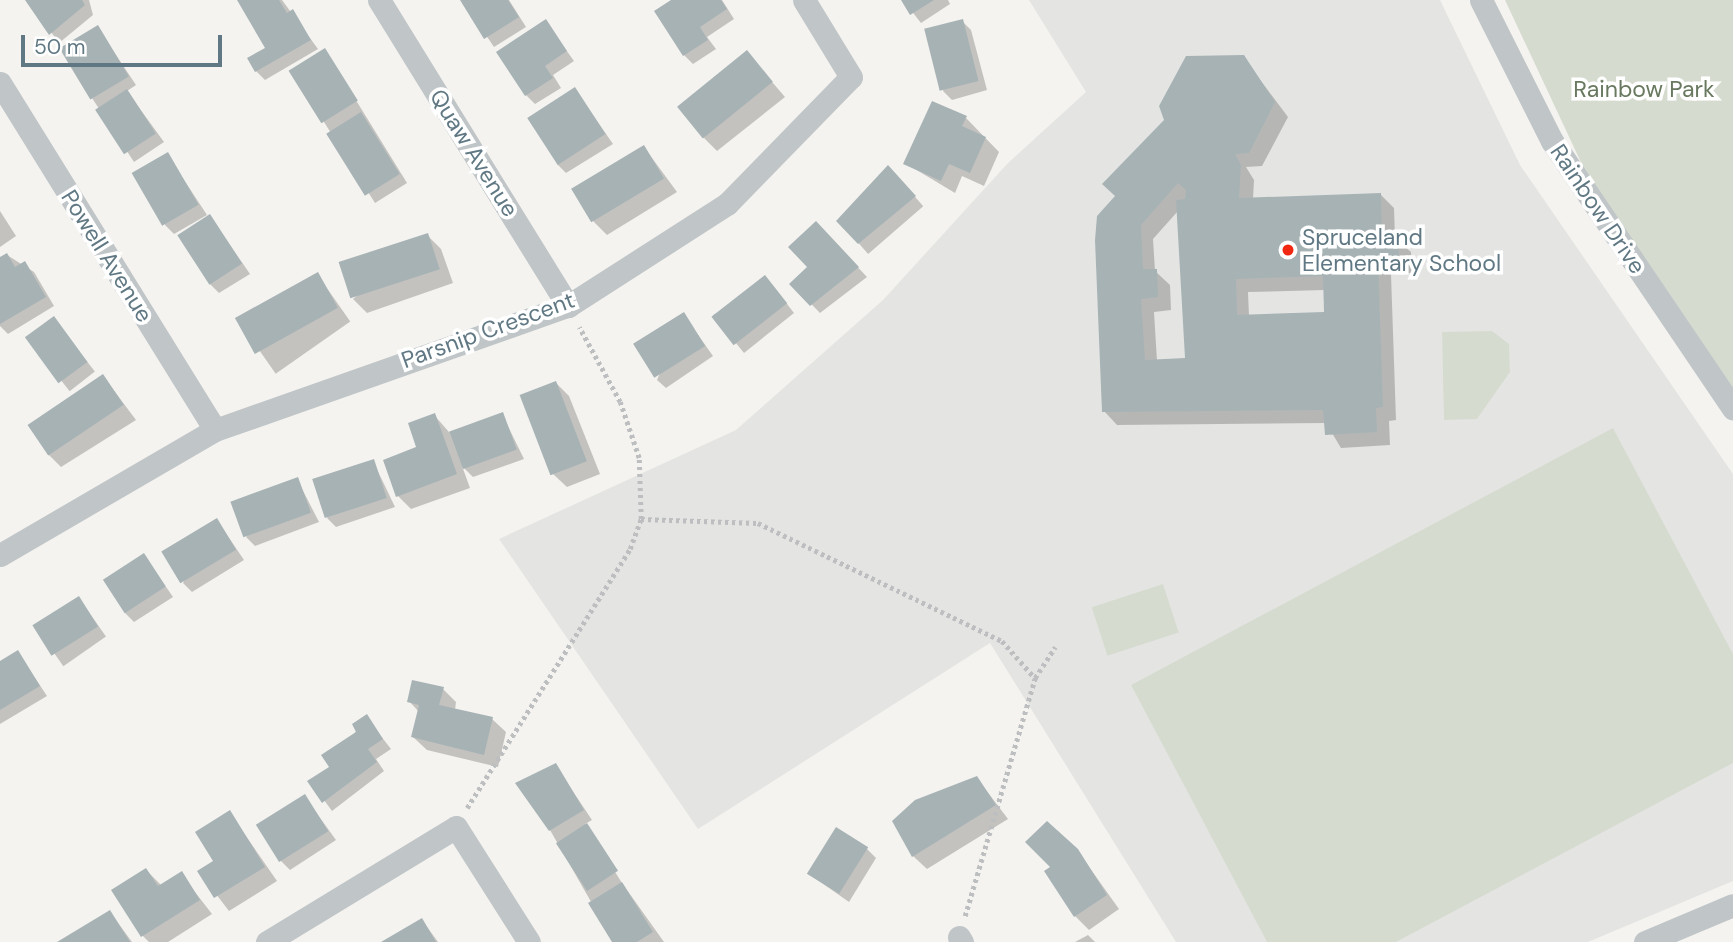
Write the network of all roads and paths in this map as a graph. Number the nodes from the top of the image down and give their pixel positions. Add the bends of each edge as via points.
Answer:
1 (379, 0) edge
2 (804, 0) edge
3 (1481, 0) edge
4 (0, 83) edge
5 (568, 306) junction
6 (1733, 408) edge
7 (215, 430) junction
8 (641, 519) junction
9 (0, 555) edge
10 (1055, 647) dead end
11 (1035, 678) junction
12 (456, 827) junction
13 (1733, 905) edge
14 (960, 940) edge
15 (267, 942) edge
16 (529, 942) edge
17 (1645, 942) edge

1 - 5 street, Quaw Avenue
2 - 5 street, Parsnip Crescent via 851,77 727,204
3 - 6 street, Rainbow Drive via 1552,141
4 - 7 street, Powell Avenue
5 - 7 street, Parsnip Crescent
5 - 8 path via 620,402 639,458
7 - 9 street, Parsnip Crescent
8 - 11 path via 758,523 1002,640
8 - 12 path via 630,549
10 - 11 path
11 - 14 path
12 - 15 street
12 - 16 street
13 - 17 street

